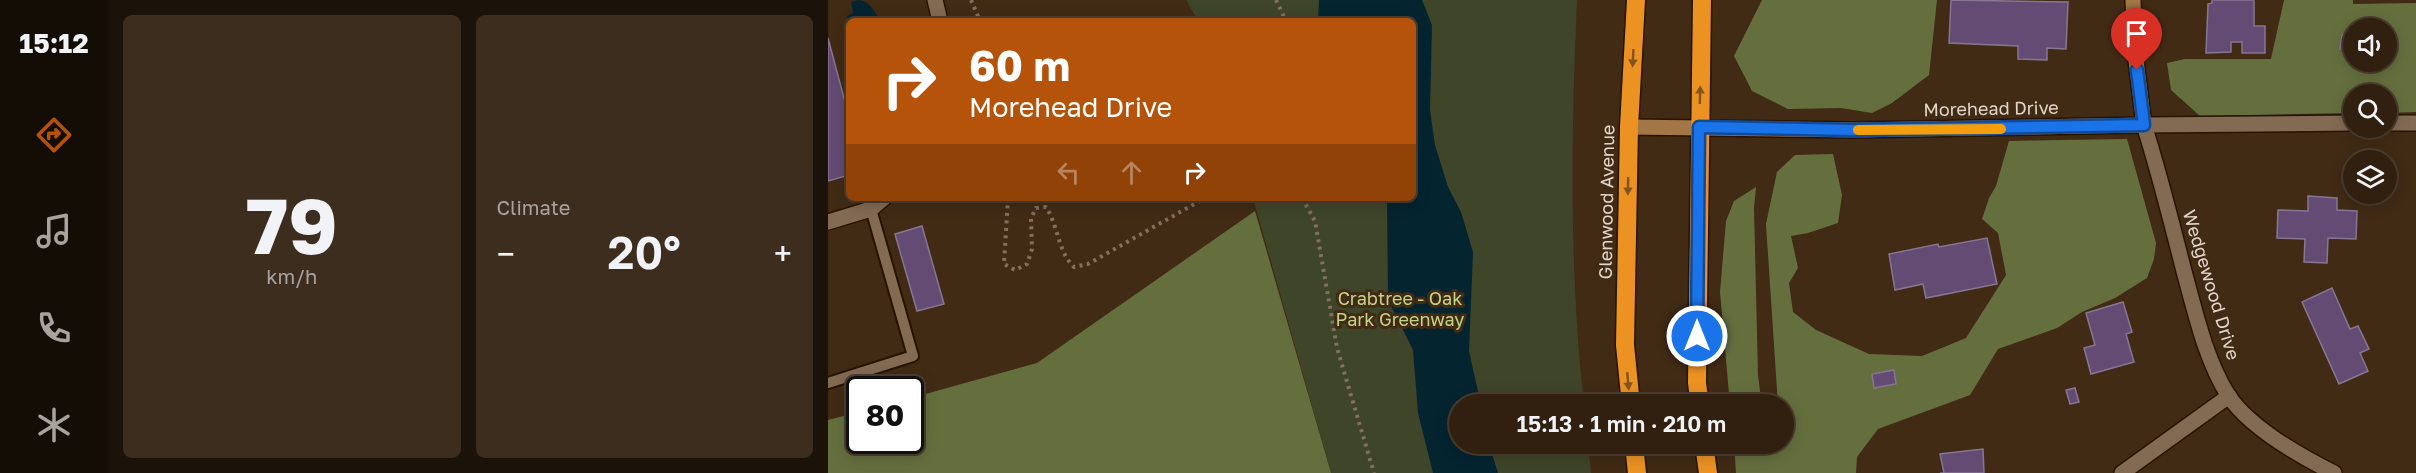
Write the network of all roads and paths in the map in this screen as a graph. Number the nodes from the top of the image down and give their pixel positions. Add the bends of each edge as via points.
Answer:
1 (935, 0) edge
2 (971, 0) edge
3 (1276, 0) edge
4 (1636, 0) edge
5 (1702, 0) edge
6 (2133, 0) edge
7 (939, 18) edge
8 (979, 18) edge
9 (1285, 18) edge
10 (2343, 123) edge
11 (2397, 123) edge
12 (2416, 123) edge
13 (2144, 125) junction
14 (1629, 127) junction
15 (1699, 127) junction
16 (881, 201) edge
17 (1008, 201) edge
18 (1200, 201) edge
19 (1304, 201) edge
20 (872, 209) junction
21 (828, 222) edge
22 (828, 382) edge
23 (1630, 394) edge
24 (1698, 394) edge
25 (2229, 396) junction
26 (1635, 454) edge
27 (1705, 454) edge
28 (1374, 473) edge
29 (1637, 473) edge
30 (1708, 473) edge
31 (2121, 473) edge
32 (2334, 473) edge

1 - 7 street
2 - 8 path
3 - 9 path
4 -> 14 highway, Glenwood Avenue
15 -> 5 highway
6 - 13 street
10 - 13 street, Morehead Drive
11 - 12 street
13 - 15 street, Morehead Drive via 1866,130
13 - 25 street, Wedgewood Drive via 2194,310 2213,366
14 - 15 street, Morehead Drive
14 -> 23 highway, Glenwood Avenue via 1625,345
15 - 24 highway
16 - 20 street
17 - 18 path via 1004,264 1015,270 1027,264 1032,249 1031,218 1036,208 1046,207 1066,260 1074,267 1088,264
19 - 28 path via 1315,221 1337,348
20 - 21 street
20 - 22 lane via 913,356
25 - 31 street
25 - 32 street, Wedgewood Drive via 2271,435
26 - 29 highway
27 - 30 highway

